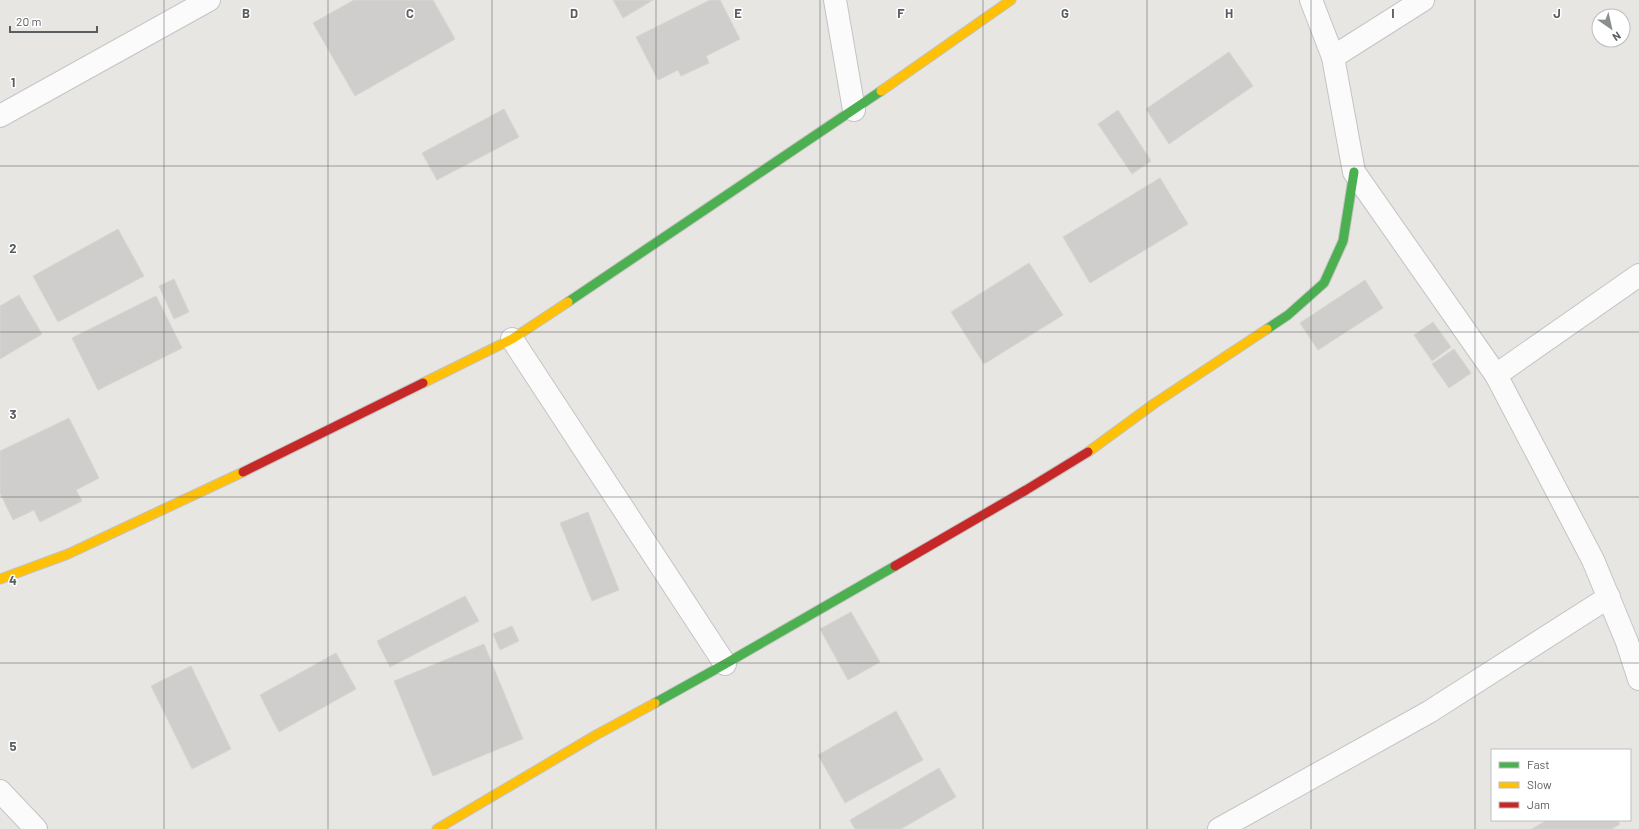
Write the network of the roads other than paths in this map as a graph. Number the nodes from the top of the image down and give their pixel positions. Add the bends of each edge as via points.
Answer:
1 (209, 0) edge
2 (835, 0) edge
3 (1011, 0) edge
4 (1311, 0) edge
5 (1423, 0) edge
6 (1333, 57) junction
7 (854, 110) junction
8 (0, 116) edge
9 (1354, 172) junction
10 (1639, 275) edge
11 (512, 339) junction
12 (1496, 375) junction
13 (0, 579) edge
14 (1609, 597) junction
15 (1633, 639) edge
16 (725, 664) junction
17 (1639, 679) edge
18 (0, 791) edge
19 (36, 829) edge
20 (437, 829) edge
21 (1219, 829) edge

1 - 8 street
2 - 7 street
3 - 7 street
4 - 6 street
5 - 6 street
6 - 9 street
7 - 11 street
9 - 12 street
9 - 16 street via 1344,241 1324,283 1288,316 1161,399 1084,455
10 - 12 street
11 - 13 street via 268,460 68,554
11 - 16 street
12 - 14 street via 1593,560
14 - 15 street
14 - 21 street via 1429,712
15 - 17 street
16 - 20 street via 596,735
18 - 19 street

